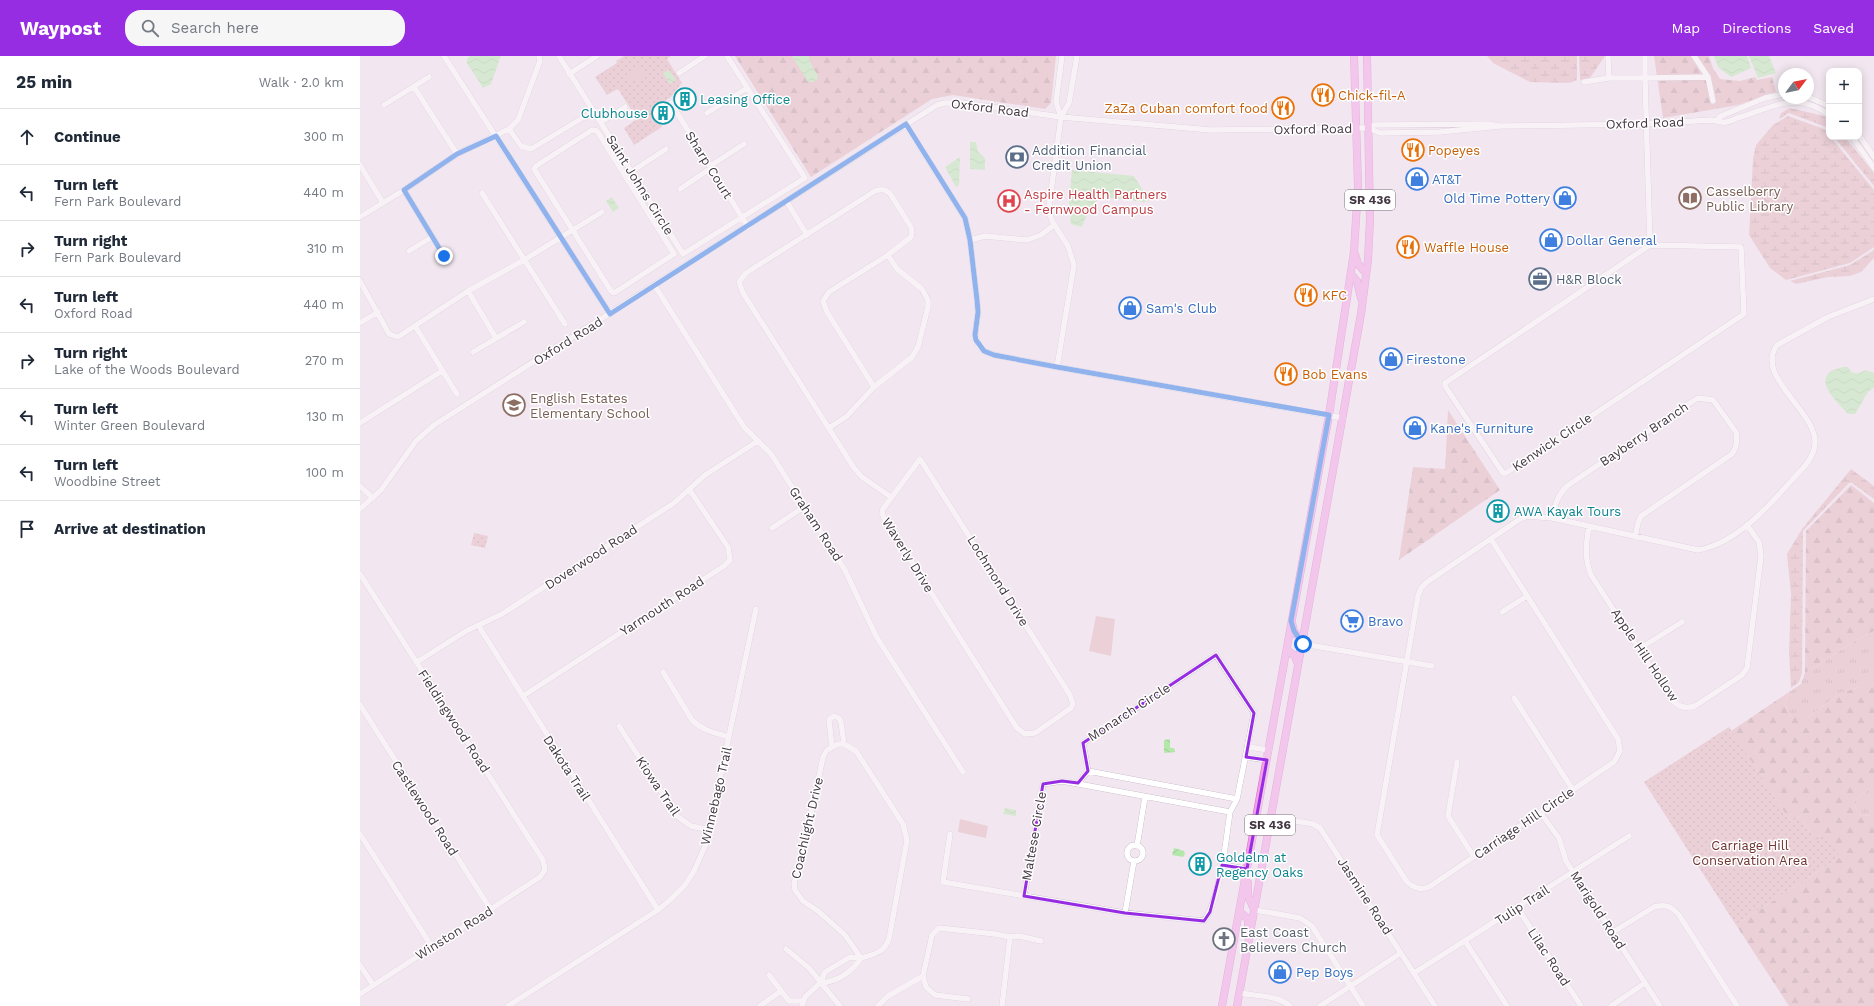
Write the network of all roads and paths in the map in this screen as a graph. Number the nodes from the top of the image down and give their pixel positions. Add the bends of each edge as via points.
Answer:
1 (444, 56) edge
2 (539, 56) edge
3 (559, 56) edge
4 (597, 56) edge
5 (705, 56) edge
6 (727, 56) edge
7 (1062, 56) edge
8 (1077, 56) edge
9 (1354, 56) edge
10 (1367, 56) edge
11 (1608, 56) edge
12 (1645, 56) edge
13 (1694, 56) edge
14 (678, 73) dead end
15 (569, 74) junction
16 (429, 76) dead end
17 (1708, 77) junction
18 (1609, 78) junction
19 (1645, 78) junction
20 (1584, 82) dead end
21 (414, 87) junction
22 (747, 88) junction
23 (1778, 95) edge
24 (1814, 100) edge
25 (1713, 101) dead end
26 (671, 103) dead end
27 (384, 105) dead end
28 (1826, 105) edge
29 (625, 107) dead end
30 (707, 113) dead end
31 (1826, 113) edge
32 (1061, 117) junction
33 (584, 118) dead end
34 (1717, 120) junction
35 (601, 122) junction
36 (906, 124) junction
37 (1647, 124) junction
38 (1356, 128) junction
39 (1368, 128) junction
40 (509, 129) junction
41 (496, 136) junction
42 (1862, 139) edge
43 (1854, 140) edge
44 (744, 144) dead end
45 (666, 149) dead end
46 (457, 154) junction
47 (1874, 157) edge
48 (360, 165) edge
49 (711, 167) junction
50 (1874, 168) edge
51 (631, 172) junction
52 (805, 178) junction
53 (810, 187) junction
54 (680, 189) dead end
55 (404, 190) junction
56 (482, 193) dead end
57 (787, 202) junction
58 (383, 203) junction
59 (602, 212) dead end
60 (742, 216) junction
61 (360, 217) edge
62 (1054, 225) junction
63 (748, 227) junction
64 (573, 230) junction
65 (807, 235) junction
66 (561, 237) junction
67 (432, 238) junction
68 (970, 240) junction
69 (1650, 245) junction
70 (409, 251) dead end
71 (1354, 252) junction
72 (683, 254) junction
73 (888, 255) junction
74 (444, 256) dead end
75 (524, 260) junction
76 (689, 264) junction
77 (1366, 272) junction
78 (1350, 274) junction
79 (360, 281) edge
80 (655, 286) junction
81 (468, 291) junction
82 (1874, 299) edge
83 (1362, 304) junction
84 (378, 312) junction
85 (610, 314) junction
86 (524, 322) dead end
87 (360, 323) edge
88 (565, 324) dead end
89 (415, 326) junction
90 (496, 338) junction
91 (473, 352) dead end
92 (1057, 367) junction
93 (442, 371) junction
94 (874, 387) junction
95 (457, 394) dead end
96 (1329, 415) junction
97 (1343, 418) junction
98 (360, 423) edge
99 (829, 428) junction
100 (758, 441) junction
101 (360, 486) edge
102 (689, 489) junction
103 (891, 497) junction
104 (373, 498) junction
105 (804, 507) junction
106 (360, 509) edge
107 (1552, 518) junction
108 (1747, 525) junction
109 (1589, 526) junction
110 (772, 528) dead end
111 (1635, 537) junction
112 (1490, 539) junction
113 (360, 574) edge
114 (1527, 596) junction
115 (756, 609) dead end
116 (1502, 612) dead end
117 (1291, 621) junction
118 (1682, 622) dead end
119 (478, 625) junction
120 (1303, 644) junction
121 (1639, 649) junction
122 (1287, 650) junction
123 (417, 662) junction
124 (1408, 662) junction
125 (1432, 666) dead end
126 (1299, 667) junction
127 (663, 672) dead end
128 (523, 696) junction
129 (1514, 698) dead end
130 (360, 705) edge
131 (619, 726) dead end
132 (1025, 734) joint
133 (729, 737) junction
134 (844, 744) junction
135 (832, 747) junction
136 (1248, 747) junction
137 (1269, 750) junction
138 (1246, 757) junction
139 (1267, 760) junction
140 (1457, 762) dead end
141 (1088, 770) junction
142 (962, 772) dead end
143 (1078, 783) junction
144 (1573, 790) junction
145 (1145, 797) junction
146 (1237, 799) junction
147 (1230, 812) junction
148 (1540, 812) junction
149 (1272, 817) junction
150 (710, 830) junction
151 (360, 834) edge
152 (950, 834) dead end
153 (1629, 836) dead end
154 (1137, 846) junction
155 (1474, 857) junction
156 (1134, 861) junction
157 (1222, 865) junction
158 (1247, 869) junction
159 (545, 870) joint
160 (1220, 872) junction
161 (1573, 872) junction
162 (1246, 876) junction
163 (1024, 896) junction
164 (1518, 907) junction
165 (491, 910) junction
166 (658, 910) junction
167 (1255, 910) junction
168 (1240, 912) junction
169 (1125, 913) junction
170 (1613, 932) junction
171 (1010, 937) junction
172 (1041, 941) dead end
173 (1249, 941) junction
174 (1465, 941) junction
175 (432, 947) junction
176 (786, 949) dead end
177 (1401, 952) junction
178 (861, 958) junction
179 (360, 965) edge
180 (1414, 973) junction
181 (769, 975) dead end
182 (923, 976) junction
183 (820, 983) junction
184 (1645, 983) junction
185 (373, 986) junction
186 (1350, 987) junction
187 (781, 991) junction
188 (1240, 993) junction
189 (360, 994) edge
190 (888, 996) junction
191 (968, 999) dead end
192 (802, 1003) edge
193 (508, 1006) edge
194 (760, 1006) edge
195 (840, 1006) edge
196 (878, 1006) edge
197 (884, 1006) edge
198 (1002, 1006) edge
199 (1222, 1006) edge
200 (1237, 1006) edge
201 (1290, 1006) edge
202 (1320, 1006) edge
203 (1362, 1006) edge
204 (1435, 1006) edge
205 (1507, 1006) edge
206 (1581, 1006) edge
207 (1611, 1006) edge
208 (1660, 1006) edge
209 (1737, 1006) edge

1 - 41 street
2 - 40 street via 540,61 518,120
3 - 15 street, Saint Johns Circle
4 - 15 street
5 - 14 street
6 - 22 street
7 - 32 street via 1056,102
8 - 32 street via 1069,103
9 - 38 main road, SR 436
10 - 39 main road, SR 436
11 - 18 street
12 - 19 street
13 - 17 street
15 - 35 street, Saint Johns Circle
16 - 21 street
17 - 19 street
17 - 25 street
18 - 19 street
18 - 20 street
19 - 37 street
21 - 27 street
21 - 46 street
22 - 30 street
22 - 52 street
23 - 34 street, Oxford Road via 1765,98
24 - 28 street
26 - 49 street, Sharp Court
29 - 35 street
31 - 34 street, Oxford Road via 1812,106 1790,102 1771,105 1722,122
32 - 36 street, Oxford Road via 962,103 945,103
32 - 38 street, Oxford Road via 1211,130
32 - 62 street via 1050,205
33 - 40 street via 531,149 521,146
34 - 37 street, Oxford Road
35 - 51 street, Saint Johns Circle
36 - 53 street, Oxford Road
36 - 68 street via 961,210 968,226
37 - 39 street, Oxford Road via 1500,126 1440,132 1380,133
37 - 69 street
38 - 39 street, Oxford Road
38 - 71 main road, SR 436 via 1358,186
39 - 77 main road, SR 436 via 1370,220
40 - 41 street
41 - 46 street
41 - 66 street
42 - 47 street
43 - 50 street
44 - 49 street
45 - 51 street
46 - 55 street
48 - 58 street
49 - 54 street
49 - 60 street, Sharp Court
51 - 72 street, Saint Johns Circle
52 - 53 street
52 - 60 street
53 - 57 street, Oxford Road
55 - 58 street
55 - 67 street
56 - 75 street
57 - 63 street, Oxford Road
57 - 65 street
58 - 61 street
59 - 64 street
60 - 63 street, Sharp Court
60 - 72 street
62 - 68 street via 1041,235 1028,240 985,236
62 - 92 street via 1068,246 1074,265
63 - 76 street, Oxford Road
64 - 64 street via 614,293 674,254 594,130 534,169
64 - 66 street
65 - 73 street via 875,191 884,190 891,194 912,232 908,241
65 - 99 street, Waverly Drive via 746,273 739,282 743,293
66 - 75 street
66 - 85 street
67 - 70 street
67 - 74 street
68 - 92 street via 978,312 975,335 979,346 994,355
69 - 69 street, Kenwick Circle via 1446,383 1503,473 1744,314 1741,247
71 - 77 main road via 1358,264
71 - 78 main road, SR 436
72 - 76 street, Saint Johns Circle
73 - 94 street via 903,275 926,294 928,307 916,352
73 - 94 street via 829,292 823,301 827,312
75 - 81 street
75 - 88 street
76 - 80 street, Oxford Road
77 - 83 main road, SR 436
78 - 83 main road via 1357,281
78 - 96 main road, SR 436
79 - 84 street
80 - 85 street, Oxford Road
80 - 100 street, Graham Road via 744,427
81 - 89 street
81 - 90 street
82 - 108 street, Carriage Hill Circle via 1823,320 1783,341 1774,349 1771,357 1774,372 1808,422 1815,438 1815,446 1805,466 1767,509
83 - 97 main road, SR 436
84 - 87 street
84 - 89 street via 389,334 398,337
85 - 104 street, Oxford Road via 424,432
86 - 90 street
89 - 93 street
90 - 91 street
92 - 96 street
93 - 95 street
93 - 98 street
94 - 99 street via 847,416
96 - 97 street
96 - 117 main road, SR 436
97 - 120 main road, SR 436
99 - 103 street, Waverly Drive via 862,477
100 - 102 street, Doverwood Road via 705,475
100 - 105 street, Graham Road via 771,454
101 - 104 street
102 - 119 street, Doverwood Road via 674,503 621,538 502,614
102 - 128 street, Yarmouth Road via 728,547 730,560
103 - 132 street, Waverly Drive via 883,509 884,518 1018,728
103 - 132 street, Lochmond Drive via 920,459 1066,689 1073,704 1068,711 1035,733
104 - 106 street, Oxford Road
105 - 110 street
105 - 142 street, Graham Road via 845,570 876,636
107 - 109 street, Carriage Hill Circle
107 - 111 street, Bayberry Branch via 1559,493 1567,486 1698,398 1712,400 1736,432 1736,449 1641,516
107 - 112 street, Carriage Hill Circle via 1528,516
108 - 111 street, Carriage Hill Circle via 1716,545 1698,550
108 - 121 street, Apple Hill Hollow via 1759,542 1761,556 1749,661 1744,672 1695,706 1682,707 1672,700
109 - 111 street, Carriage Hill Circle
109 - 121 street, Apple Hill Hollow via 1585,548 1591,575
112 - 114 street, Carriage Hill Circle
112 - 124 street, Carriage Hill Circle via 1421,588
113 - 123 street, Fieldingwood Road
114 - 116 street
114 - 144 street, Carriage Hill Circle via 1620,745 1618,757 1614,762
115 - 133 street, Winnebago Trail
117 - 120 main road
117 - 122 main road, SR 436
118 - 121 street
119 - 123 street, Doverwood Road
119 - 128 street, Dakota Trail
120 - 124 street
120 - 126 main road, SR 436
122 - 126 main road via 1295,656
122 - 137 main road, SR 436
123 - 159 street, Fieldingwood Road via 543,860
124 - 125 street
124 - 155 street, Carriage Hill Circle via 1377,835 1407,882 1418,889 1429,887
126 - 149 main road, SR 436
127 - 133 street via 698,727
128 - 166 street, Dakota Trail
129 - 144 street
130 - 165 street, Castlewood Road
131 - 150 street, Kiowa Trail via 677,816 691,826
133 - 150 street, Winnebago Trail
134 - 135 street
134 - 135 street via 840,719 834,716 828,725
134 - 178 street via 856,751 903,824 907,840 889,939 884,949
135 - 178 street, Coachlight Drive via 823,757 794,883 795,890 803,901 845,935
136 - 137 street
136 - 138 street, Monarch Circle
136 - 141 street, Monarch Circle via 1254,713 1216,655 1083,743
137 - 139 main road, SR 436
138 - 139 street
138 - 146 street, Monarch Circle
139 - 158 main road, SR 436
140 - 155 street via 1448,816
141 - 143 street
141 - 146 street
143 - 145 street, Maltese Circle
143 - 163 street, Maltese Circle via 1062,781 1043,784
144 - 148 street, Carriage Hill Circle
145 - 147 street, Maltese Circle
145 - 154 street
146 - 147 street, Monarch Circle
147 - 157 street, Maltese Circle
148 - 155 street, Carriage Hill Circle
148 - 161 street, Marigold Road via 1559,838 1564,856
149 - 167 main road, SR 436
149 - 177 street, Jasmine Road via 1313,824 1320,828
150 - 166 street, Winnebago Trail via 694,871 678,893
151 - 175 street
152 - 163 street, Maltese Circle via 943,882
153 - 161 street, Tulip Trail
154 - 156 street via 1142,849 1143,855 1140,860
154 - 156 street via 1131,847 1128,852 1129,858
156 - 169 street
157 - 158 street
157 - 160 street, Maltese Circle
158 - 162 main road, SR 436
158 - 167 main road via 1248,896
159 - 165 street, Winston Road via 540,877
160 - 162 street
160 - 169 street, Maltese Circle via 1210,912 1204,921
161 - 164 street, Tulip Trail
161 - 170 street, Marigold Road
162 - 168 main road, SR 436
163 - 169 street, Maltese Circle
164 - 174 street, Tulip Trail
164 - 206 street, Lilac Road
165 - 175 street, Winston Road
166 - 193 street, Winnebago Trail
167 - 173 main road, SR 436
167 - 186 street via 1306,920
168 - 173 main road via 1248,919
168 - 199 main road, SR 436
170 - 184 street, Marigold Road
170 - 209 street via 1654,906 1668,906 1679,915
171 - 172 street via 1019,936
171 - 182 street via 939,928 932,935
171 - 198 street
173 - 188 main road, SR 436
174 - 180 street, Tulip Trail
174 - 205 street
175 - 185 street, Winston Road
176 - 183 street via 799,959
177 - 180 street, Jasmine Road
177 - 186 street
178 - 183 street via 855,967 832,982
178 - 183 street via 850,957 831,968 825,972
179 - 185 street
180 - 204 street, Jasmine Road
181 - 187 street
182 - 190 street
182 - 191 street via 926,987 935,995
183 - 192 street
183 - 195 street
184 - 207 street
184 - 208 street, Marigold Road
185 - 189 street, Winston Road
186 - 202 street
186 - 203 street
187 - 192 street via 789,1001
187 - 194 street
188 - 200 main road, SR 436
188 - 201 street via 1284,1001
190 - 196 street
190 - 197 street

